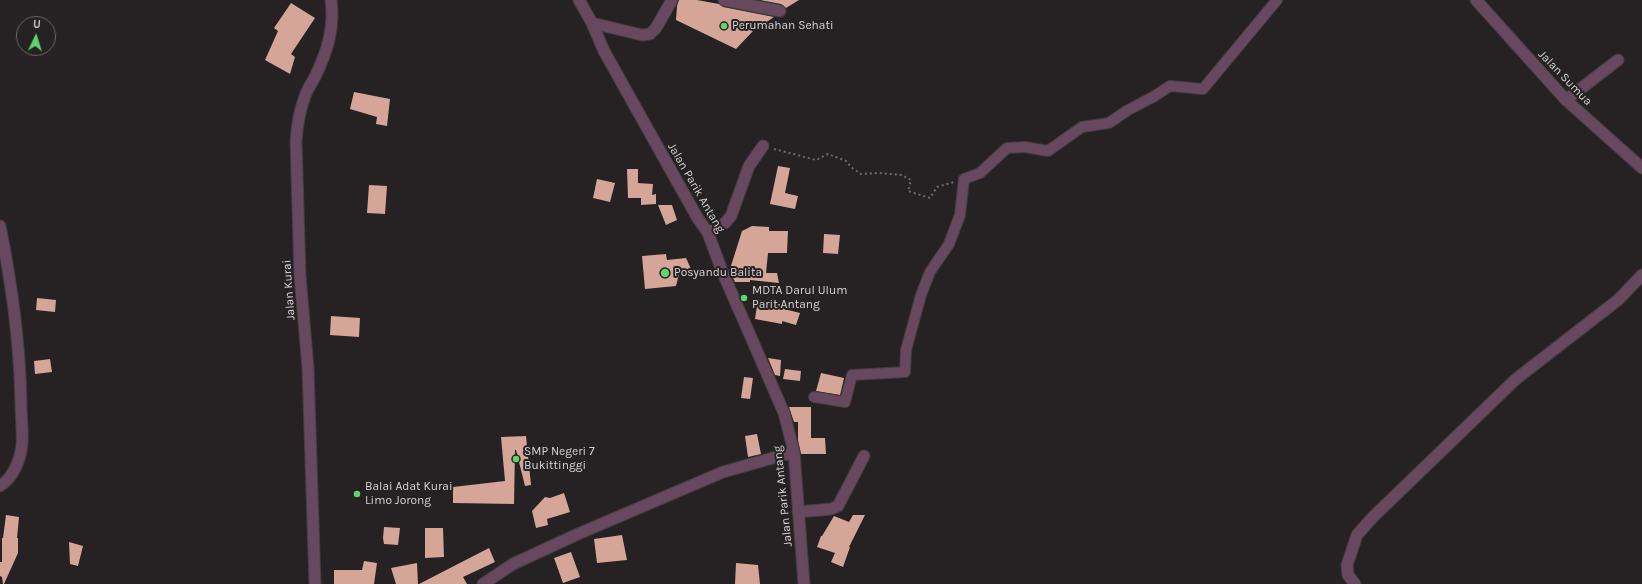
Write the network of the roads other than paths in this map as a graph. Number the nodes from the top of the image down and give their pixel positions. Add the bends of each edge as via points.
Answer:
1 (330, 0) edge
2 (579, 0) edge
3 (672, 0) edge
4 (724, 0) edge
5 (1278, 0) edge
6 (1476, 0) edge
7 (780, 11) dead end
8 (592, 23) junction
9 (1618, 60) dead end
10 (1566, 100) junction
11 (763, 146) road end
12 (1641, 166) edge
13 (0, 226) edge
14 (708, 233) junction
15 (1642, 275) edge
16 (814, 397) dead end
17 (794, 452) junction
18 (864, 456) dead end
19 (0, 486) edge
20 (798, 512) junction
21 (315, 584) edge
22 (483, 584) edge
23 (804, 584) edge
24 (1355, 584) edge

1 - 21 street, Jalan Kurai via 333,16 331,33 324,57 304,98 296,142 300,276 308,368
2 - 8 street, Jalan Parik Antang
3 - 8 street via 650,34 642,35
4 - 7 street
5 - 16 street via 1203,89 1170,86 1109,123 1082,127 1048,151 1024,147 1007,148 980,173 964,179 960,215 949,244 930,272 920,295 906,350 905,372 852,374 845,402
6 - 10 street, Jalan Sumua
8 - 14 street, Jalan Parik Antang via 604,51
9 - 10 street
10 - 12 street, Jalan Sumua
11 - 14 street via 749,166 731,216 725,223
13 - 19 street via 8,267 20,369 22,445 16,468
14 - 17 street, Jalan Parik Antang via 784,412
15 - 24 street via 1618,300 1516,379 1372,518 1357,535 1347,565 1348,575
17 - 20 street, Jalan Parik Antang
17 - 22 street via 723,472 513,564
18 - 20 street via 838,506
20 - 23 street, Jalan Parik Antang

